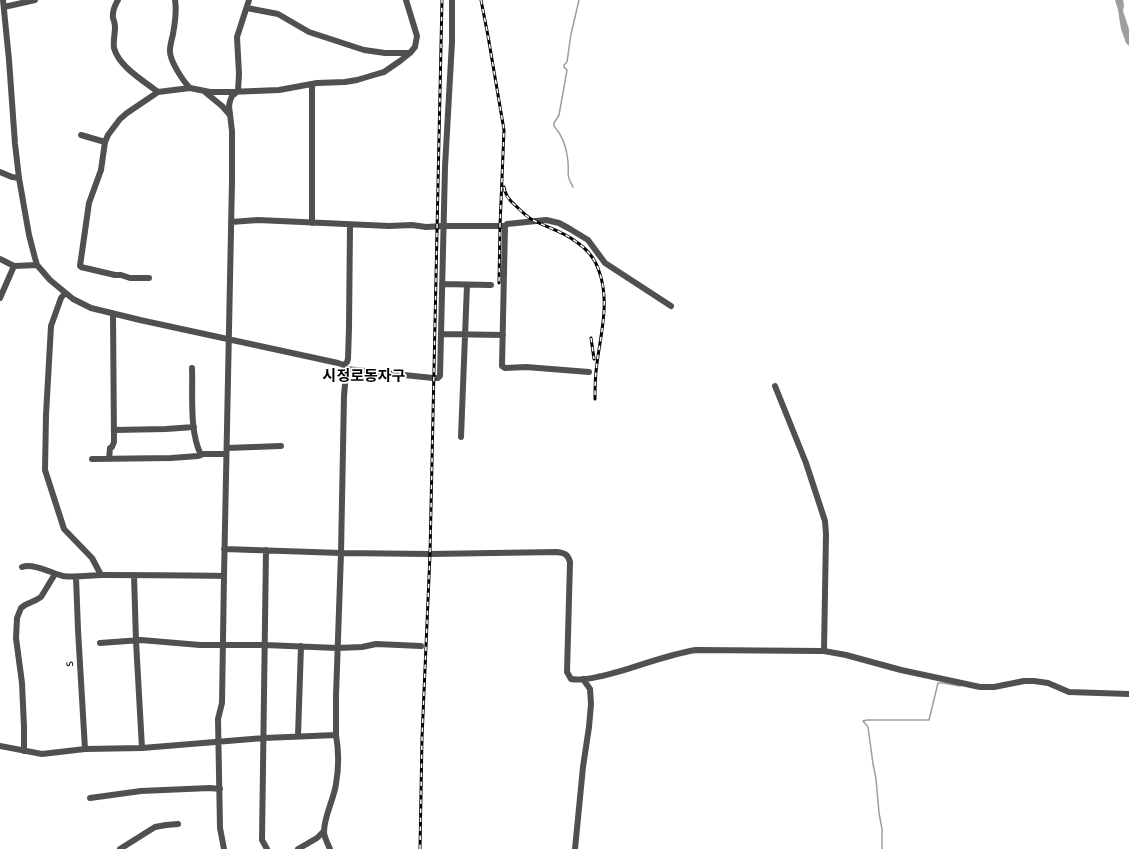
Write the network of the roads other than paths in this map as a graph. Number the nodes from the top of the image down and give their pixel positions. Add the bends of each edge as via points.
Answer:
1 (3, 0) edge
2 (35, 0) edge
3 (118, 0) edge
4 (175, 0) edge
5 (249, 0) edge
6 (406, 0) edge
7 (452, 0) edge
8 (4, 7) junction
9 (246, 8) junction
10 (410, 53) junction
11 (312, 84) junction
12 (190, 88) junction
13 (203, 91) junction
14 (238, 91) junction
15 (158, 92) junction
16 (231, 118) junction
17 (81, 135) dead end
18 (105, 142) junction
19 (0, 172) edge
20 (19, 178) junction
21 (231, 222) junction
22 (312, 223) junction
23 (350, 225) junction
24 (444, 226) junction
25 (504, 226) junction
26 (0, 259) edge
27 (37, 265) junction
28 (14, 266) junction
29 (149, 278) dead end
30 (442, 284) junction
31 (467, 284) junction
32 (491, 285) dead end
33 (65, 293) junction
34 (0, 298) edge
35 (672, 306) dead end
36 (114, 314) junction
37 (441, 334) junction
38 (465, 335) junction
39 (503, 335) junction
40 (229, 339) junction
41 (345, 367) junction
42 (192, 368) dead end
43 (589, 372) dead end
44 (775, 386) dead end
45 (194, 427) junction
46 (114, 430) junction
47 (461, 437) dead end
48 (281, 446) dead end
49 (227, 451) junction
50 (201, 455) junction
51 (92, 459) dead end
52 (109, 459) junction
53 (224, 549) junction
54 (266, 550) junction
55 (341, 553) junction
56 (22, 567) dead end
57 (55, 574) junction
58 (101, 575) junction
59 (134, 575) junction
60 (224, 576) junction
61 (76, 577) junction
62 (136, 641) junction
63 (100, 643) dead end
64 (223, 645) junction
65 (265, 645) junction
66 (302, 646) junction
67 (422, 646) dead end
68 (338, 648) junction
69 (824, 651) junction
70 (584, 679) junction
71 (1129, 694) edge
72 (336, 735) junction
73 (298, 736) junction
74 (264, 738) junction
75 (219, 742) junction
76 (0, 746) edge
77 (142, 748) junction
78 (85, 749) junction
79 (24, 751) junction
80 (220, 789) junction
81 (90, 798) dead end
82 (178, 824) dead end
83 (324, 831) junction
84 (120, 849) edge
85 (224, 849) edge
86 (267, 849) edge
87 (298, 849) edge
88 (330, 849) edge
89 (575, 849) edge

1 - 8 street
2 - 8 street
3 - 15 street via 113,16 116,52 126,67
4 - 12 street via 175,25 170,53
5 - 9 street
6 - 10 street via 416,36 415,47
7 - 24 street
8 - 20 street
9 - 10 street via 278,14 309,32 364,50
9 - 14 street via 237,37
10 - 11 street via 377,74 351,81
11 - 14 street via 279,90
11 - 22 street
12 - 13 street
12 - 15 street
13 - 14 street
13 - 16 street via 222,106
14 - 16 street via 230,101
15 - 18 street via 120,119
16 - 21 street
17 - 18 street
18 - 29 street via 101,170 89,203 80,266 130,278
19 - 20 street
20 - 27 street
21 - 22 street via 258,220
21 - 40 street
22 - 23 street
23 - 24 street
23 - 41 street via 348,359
24 - 25 street
24 - 30 street
25 - 35 street via 546,220 559,223 588,240 605,263
25 - 39 street
26 - 28 street
27 - 28 street
27 - 33 street
28 - 34 street
30 - 31 street
30 - 37 street
31 - 32 street
31 - 38 street
33 - 36 street via 83,305
33 - 58 street via 51,326 45,470 64,529 92,558
36 - 40 street
36 - 46 street
37 - 38 street
37 - 41 street via 441,373 438,378
38 - 39 street
38 - 47 street
39 - 43 street via 503,368 526,367
40 - 41 street via 338,363
40 - 49 street
41 - 55 street
42 - 45 street
44 - 69 street via 806,463 825,521
45 - 46 street
45 - 50 street
46 - 52 street via 114,442 110,448
48 - 49 street
49 - 50 street
49 - 53 street
50 - 52 street
51 - 52 street
53 - 54 street
53 - 60 street
54 - 55 street
54 - 65 street
55 - 68 street
55 - 70 street via 564,554 570,562 567,672 571,679
56 - 57 street via 32,567
57 - 61 street
57 - 79 street via 41,596 21,608 17,618 16,638 22,682
58 - 59 street
58 - 61 street
59 - 60 street
59 - 62 street
60 - 64 street
61 - 78 street, s
62 - 63 street
62 - 64 street
62 - 77 street
64 - 65 street
64 - 75 street
65 - 66 street
65 - 74 street
66 - 68 street
66 - 73 street
67 - 68 street via 376,644
68 - 72 street
69 - 70 street via 696,650 617,673
69 - 71 street via 980,687 1034,681 1048,683 1069,692
70 - 89 street via 590,689 591,704
72 - 73 street
72 - 83 street via 338,770
73 - 74 street
74 - 75 street
74 - 86 street via 262,840
75 - 77 street
75 - 80 street
76 - 79 street
77 - 78 street
78 - 79 street via 42,754
80 - 81 street via 141,791
80 - 85 street via 220,828
82 - 84 street via 155,827
83 - 87 street
83 - 88 street

